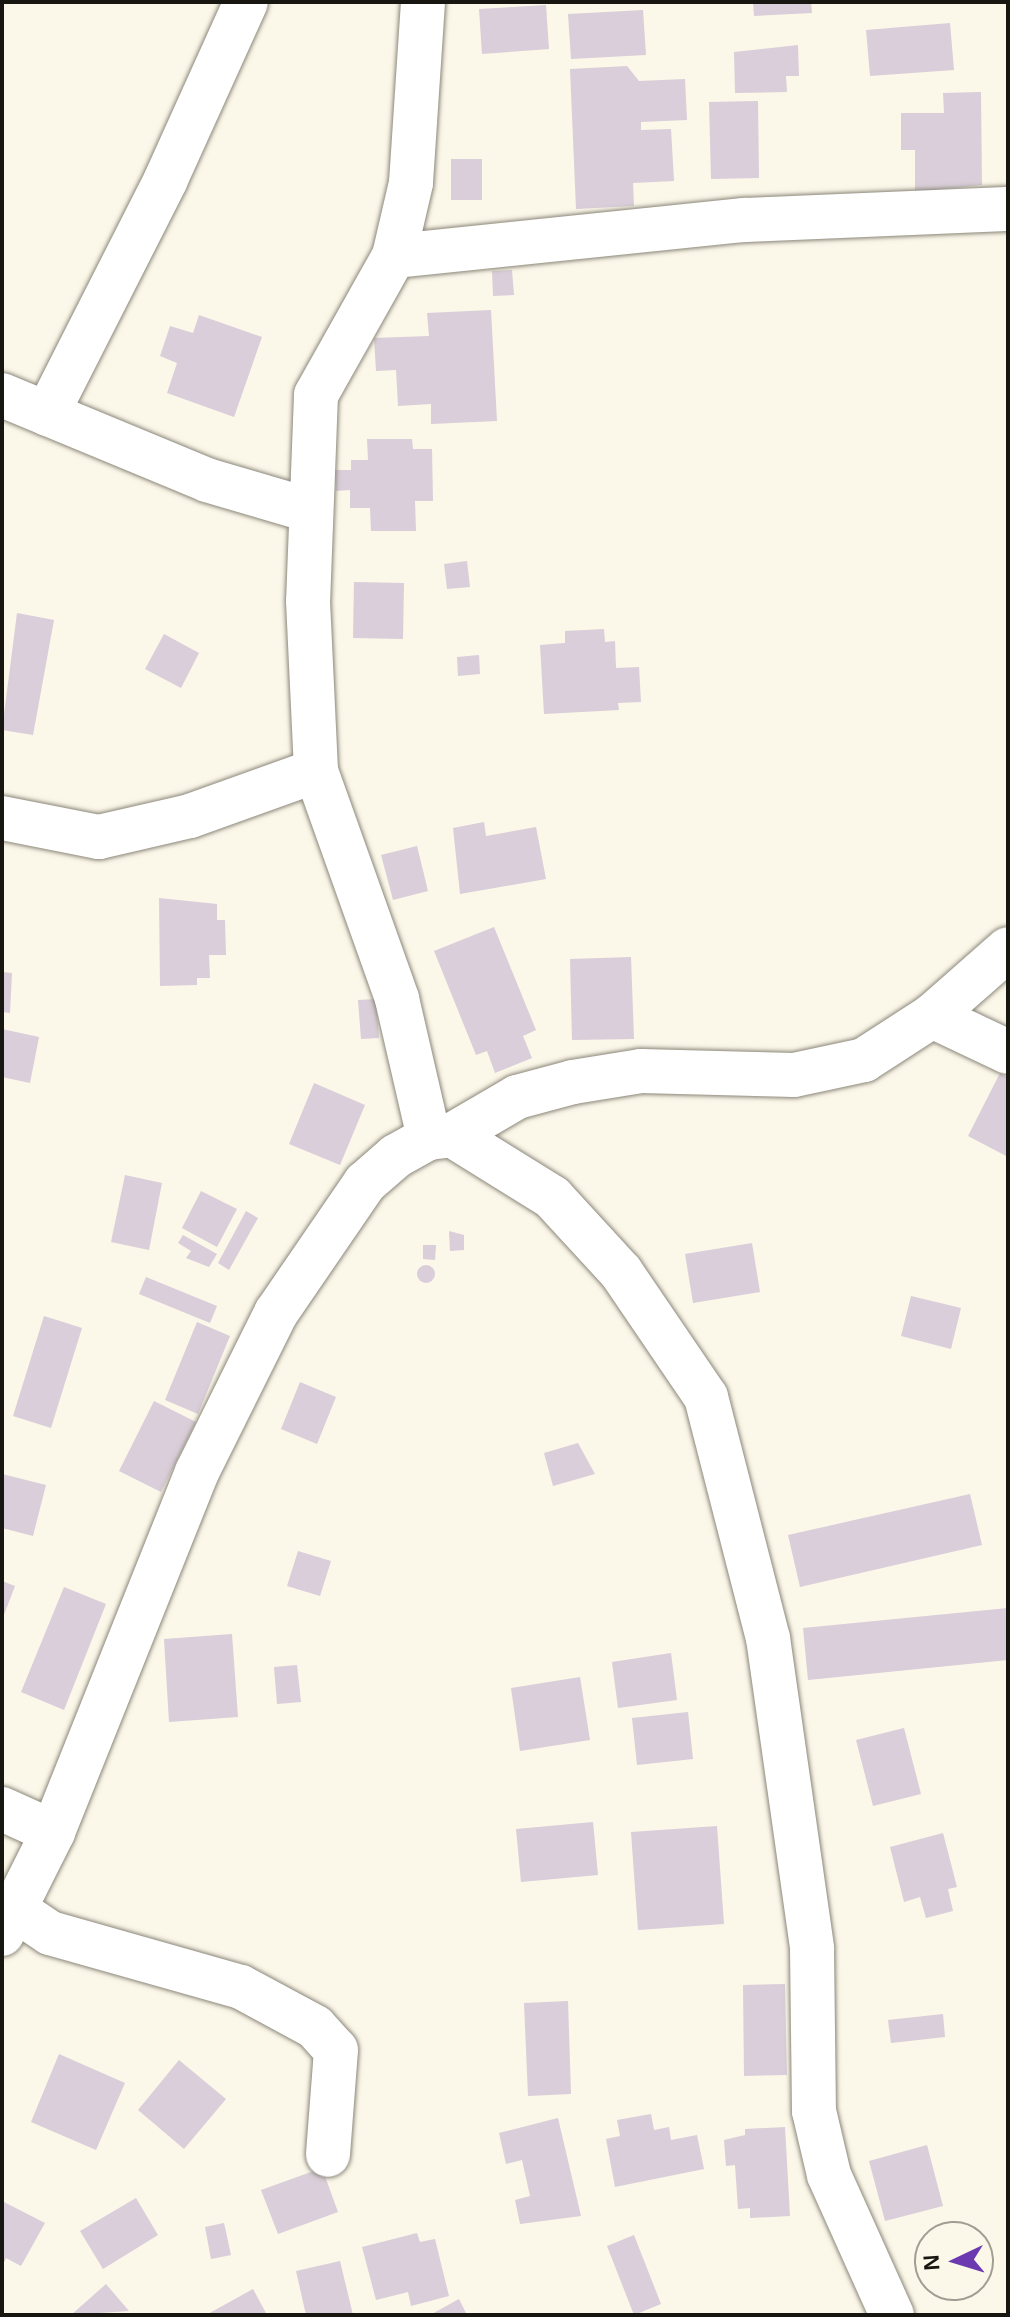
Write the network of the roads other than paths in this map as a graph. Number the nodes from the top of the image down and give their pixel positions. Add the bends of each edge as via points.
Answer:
1 (246, 2) edge
2 (423, 2) edge
3 (1008, 209) edge
4 (394, 256) junction
5 (2, 395) edge
6 (47, 414) junction
7 (309, 510) junction
8 (316, 771) junction
9 (2, 818) edge
10 (1008, 949) edge
11 (932, 1016) junction
12 (1008, 1052) edge
13 (441, 1136) junction
14 (2, 1809) edge
15 (53, 1832) junction
16 (9, 1922) edge
17 (328, 2155) dead end
18 (892, 2315) edge

1 - 6 street via 166,179
2 - 4 street via 411,183
3 - 4 street via 744,220
4 - 7 street via 316,395
5 - 6 street
6 - 7 street via 207,480
7 - 8 street
8 - 9 street via 190,816 99,837
8 - 13 street
10 - 11 street
11 - 12 street
11 - 13 street via 864,1060 794,1075 641,1071 573,1082 517,1097
13 - 15 street via 365,1183 276,1313 197,1472
13 - 18 street via 552,1197 621,1272 706,1397 768,1638 812,1949 814,2111 829,2175
14 - 15 street
15 - 16 street
16 - 17 street via 241,1987 315,2027 336,2050

